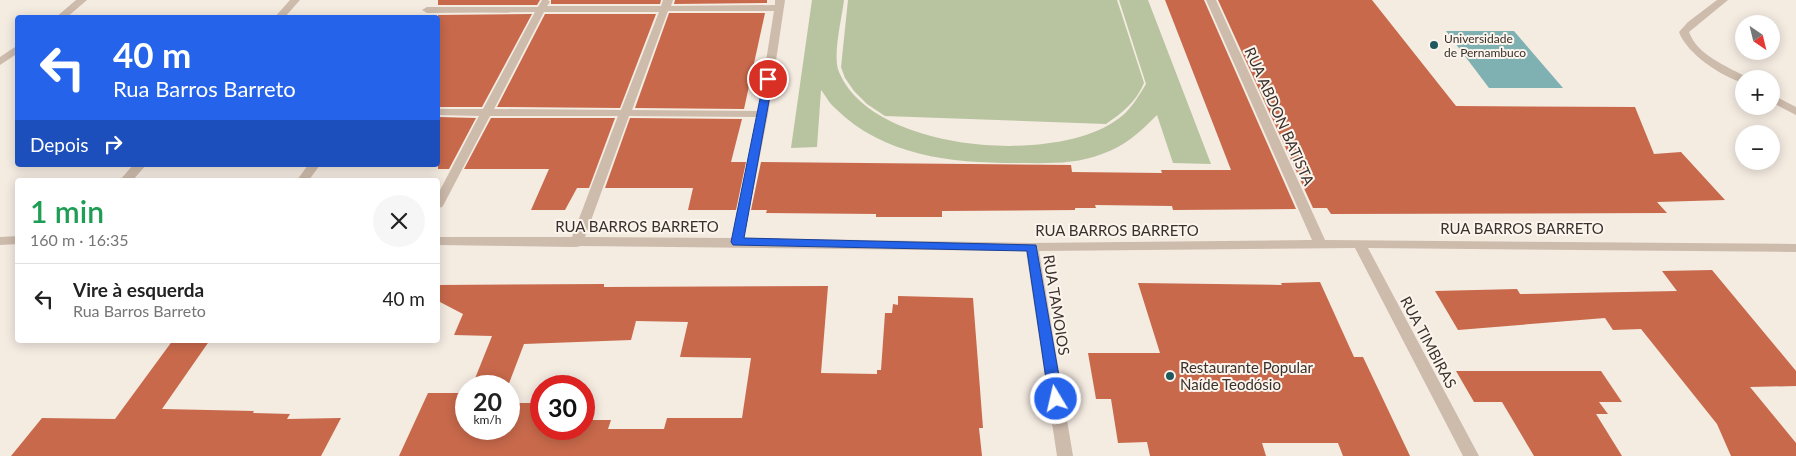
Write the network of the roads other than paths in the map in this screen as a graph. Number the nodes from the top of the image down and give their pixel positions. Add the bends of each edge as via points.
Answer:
1 (82, 0) edge
2 (295, 0) edge
3 (434, 0) edge
4 (1211, 0) edge
5 (1724, 0) edge
6 (544, 4) edge
7 (666, 4) edge
8 (780, 4) edge
9 (424, 14) edge
10 (63, 15) edge
11 (281, 15) edge
12 (15, 50) edge
13 (0, 62) edge
14 (1735, 75) edge
15 (1780, 102) edge
16 (440, 112) edge
17 (1796, 112) edge
18 (486, 113) junction
19 (626, 114) junction
20 (763, 114) junction
21 (138, 167) edge
22 (313, 167) edge
23 (128, 178) edge
24 (304, 178) edge
25 (440, 200) edge
26 (0, 240) edge
27 (15, 240) edge
28 (440, 241) edge
29 (737, 242) junction
30 (576, 243) junction
31 (1359, 244) junction
32 (1321, 245) junction
33 (1032, 248) junction
34 (1796, 248) edge
35 (1065, 456) edge
36 (1471, 456) edge

1 - 10 street
2 - 11 street
3 - 9 street
4 - 32 street, RUA ABDON BATISTA
5 - 14 street via 1684,32 1686,41 1696,51
6 - 7 street
6 - 9 street
6 - 18 street
7 - 8 street
7 - 19 street
8 - 20 street
12 - 13 street
15 - 17 street
16 - 18 street
18 - 19 street
18 - 25 street
19 - 20 street
19 - 30 street
20 - 29 street
21 - 23 street
22 - 24 street
26 - 27 street
28 - 30 street, RUA BARROS BARRETO
29 - 30 street, RUA BARROS BARRETO
29 - 33 street, RUA BARROS BARRETO
31 - 32 street, RUA BARROS BARRETO
31 - 34 street, RUA BARROS BARRETO
31 - 36 street, RUA TIMBIRAS
32 - 33 street, RUA BARROS BARRETO
33 - 35 street, RUA TAMOIOS

